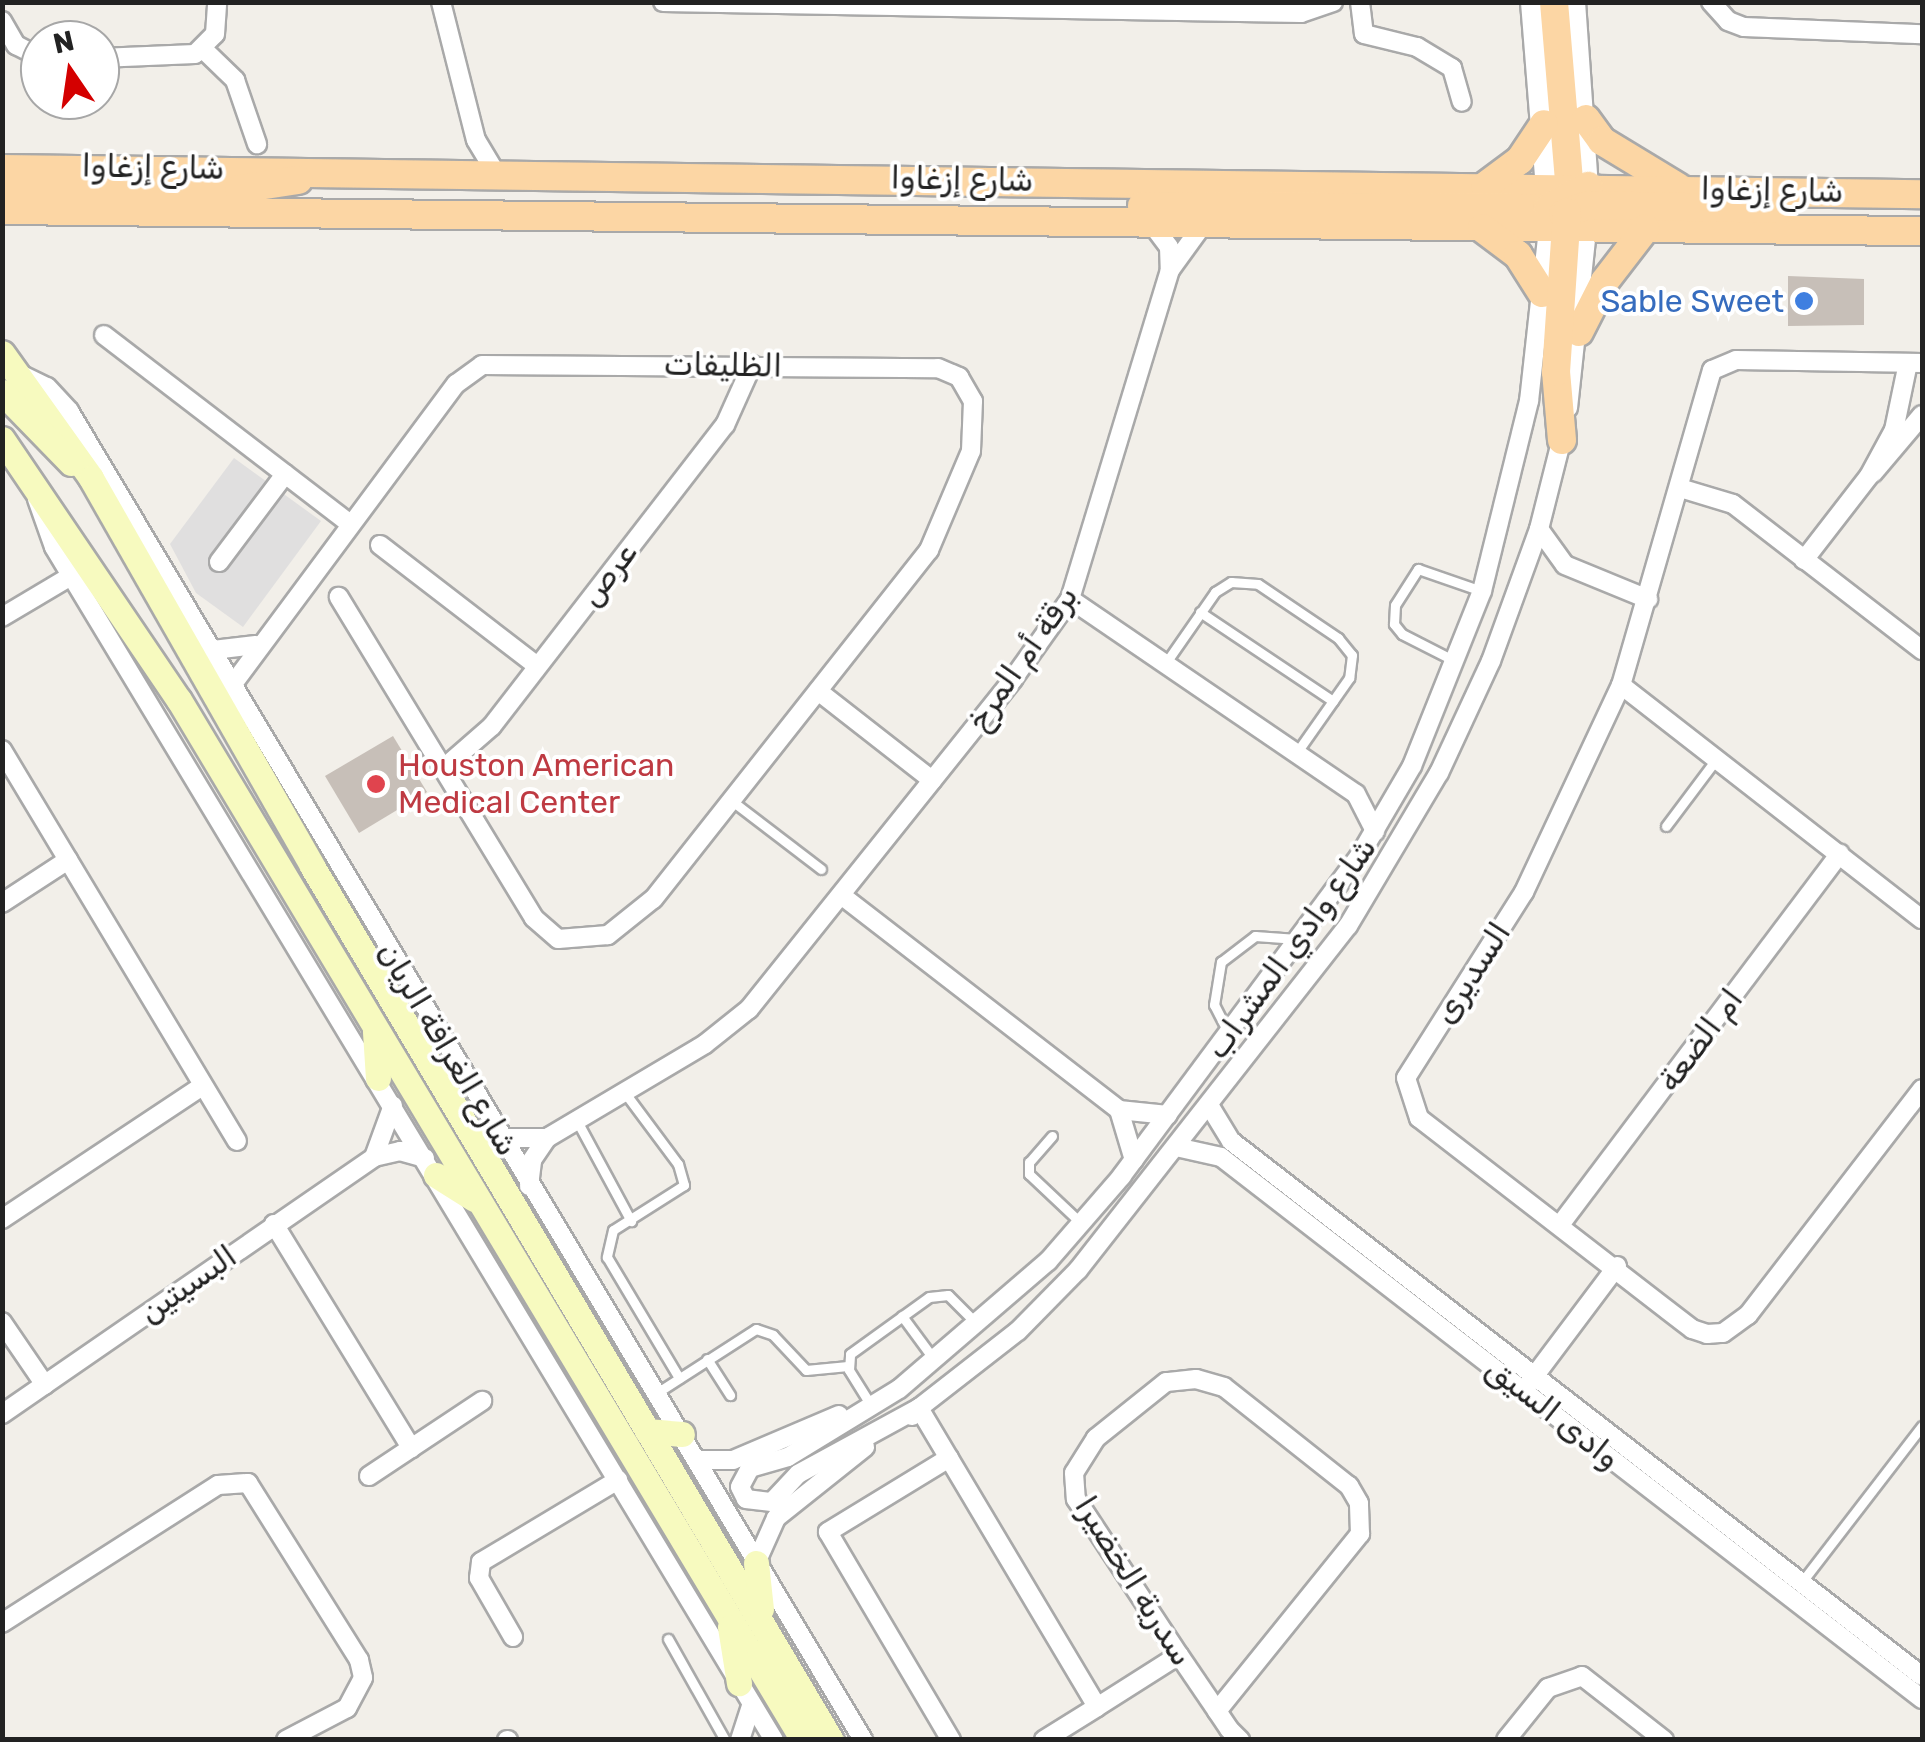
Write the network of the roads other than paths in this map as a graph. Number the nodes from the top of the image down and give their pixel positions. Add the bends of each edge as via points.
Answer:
1 (217, 2) edge
2 (441, 2) edge
3 (663, 2) edge
4 (1334, 2) edge
5 (1360, 2) edge
6 (1532, 2) edge
7 (1554, 2) edge
8 (1574, 2) edge
9 (1712, 2) edge
10 (2, 21) edge
11 (1922, 34) edge
12 (20, 47) edge
13 (203, 49) junction
14 (120, 58) edge
15 (1462, 102) dead end
16 (1586, 119) junction
17 (1544, 124) junction
18 (474, 130) junction
19 (257, 144) dead end
20 (2, 169) edge
21 (328, 169) junction
22 (449, 171) junction
23 (495, 172) junction
24 (1485, 186) junction
25 (1679, 188) junction
26 (2, 190) edge
27 (1892, 193) junction
28 (1922, 194) edge
29 (1568, 207) junction
30 (2, 210) edge
31 (1057, 222) junction
32 (1151, 223) junction
33 (1204, 223) junction
34 (1482, 228) junction
35 (1645, 228) junction
36 (1922, 231) edge
37 (1170, 270) junction
38 (1542, 294) junction
39 (1579, 332) junction
40 (104, 335) dead end
41 (1915, 363) edge
42 (752, 365) junction
43 (8, 372) edge
44 (1922, 415) edge
45 (2, 439) edge
46 (1562, 440) junction
47 (284, 474) junction
48 (1869, 476) junction
49 (36, 484) junction
50 (1680, 488) junction
51 (349, 524) junction
52 (1539, 530) junction
53 (380, 545) dead end
54 (1804, 560) junction
55 (219, 562) dead end
56 (1565, 565) junction
57 (71, 576) junction
58 (1522, 582) junction
59 (1482, 591) junction
60 (340, 597) dead end
61 (1070, 599) junction
62 (1648, 599) junction
63 (1200, 612) junction
64 (2, 617) edge
65 (256, 645) junction
66 (212, 650) junction
67 (1922, 650) edge
68 (1457, 662) junction
69 (536, 664) junction
70 (1165, 664) junction
71 (233, 684) junction
72 (1622, 684) junction
73 (818, 691) junction
74 (1333, 701) junction
75 (2, 750) edge
76 (1296, 753) junction
77 (1717, 758) junction
78 (445, 768) junction
79 (932, 780) junction
80 (1397, 793) junction
81 (1356, 794) junction
82 (732, 801) junction
83 (1666, 826) dead end
84 (1375, 830) junction
85 (1840, 854) junction
86 (68, 860) junction
87 (312, 866) junction
88 (821, 869) dead end
89 (344, 872) junction
90 (841, 895) junction
91 (2, 903) edge
92 (1922, 917) edge
93 (1300, 940) junction
94 (374, 1026) junction
95 (1230, 1035) junction
96 (378, 1078) junction
97 (202, 1086) junction
98 (1922, 1089) edge
99 (625, 1093) junction
100 (393, 1105) junction
101 (1209, 1105) junction
102 (1119, 1110) junction
103 (1168, 1116) junction
104 (577, 1121) junction
105 (1052, 1136) dead end
106 (500, 1138) junction
107 (548, 1138) junction
108 (237, 1142) dead end
109 (1176, 1147) junction
110 (374, 1156) junction
111 (1134, 1160) junction
112 (431, 1166) junction
113 (528, 1186) junction
114 (481, 1204) junction
115 (2, 1219) edge
116 (630, 1221) junction
117 (274, 1224) junction
118 (1082, 1224) junction
119 (1560, 1225) junction
120 (1617, 1266) junction
121 (902, 1316) junction
122 (2, 1322) edge
123 (978, 1326) junction
124 (707, 1359) junction
125 (935, 1361) junction
126 (848, 1366) junction
127 (919, 1374) junction
128 (679, 1378) junction
129 (1529, 1383) junction
130 (44, 1384) junction
131 (655, 1394) junction
132 (730, 1395) dead end
133 (867, 1399) junction
134 (482, 1401) dead end
135 (919, 1408) junction
136 (2, 1414) edge
137 (1922, 1426) edge
138 (648, 1431) junction
139 (682, 1434) junction
140 (411, 1448) junction
141 (949, 1458) junction
142 (697, 1460) junction
143 (369, 1476) dead end
144 (618, 1480) junction
145 (756, 1563) junction
146 (1801, 1582) junction
147 (1815, 1604) junction
148 (726, 1608) junction
149 (762, 1619) junction
150 (2, 1623) edge
151 (513, 1637) dead end
152 (668, 1638) dead end
153 (1179, 1654) junction
154 (1922, 1676) edge
155 (746, 1693) junction
156 (1922, 1699) edge
157 (1097, 1707) junction
158 (1217, 1711) junction
159 (286, 1740) edge
160 (724, 1740) edge
161 (740, 1740) edge
162 (774, 1740) edge
163 (803, 1740) edge
164 (831, 1740) edge
165 (864, 1740) edge
166 (951, 1740) edge
167 (1044, 1740) edge
168 (1240, 1740) edge
169 (1506, 1740) edge
170 (1664, 1740) edge

1 - 13 street via 218,24
2 - 18 street
3 - 4 street via 1301,14
5 - 15 street via 1364,34 1416,47 1452,68
6 - 17 street, شارع وادي المشراب
7 - 29 main road
8 - 16 street, شارع وادي المشراب
9 - 11 street via 1728,21 1744,26
10 - 12 street
13 - 14 street via 176,59
13 - 19 street via 235,80
16 - 25 main road via 1602,140
16 - 29 street, شارع وادي المشراب
17 - 24 main road via 1520,160
17 - 29 street, شارع وادي المشراب
18 - 22 street
18 - 23 street
20 - 21 main road, شارع إزغاوا
21 - 22 main road, شارع إزغاوا
21 - 26 main road via 258,188
22 - 23 main road, شارع إزغاوا
23 - 24 main road, شارع إزغاوا
24 - 29 main road, شارع إزغاوا
25 - 27 main road, شارع إزغاوا
25 - 29 main road, شارع إزغاوا
27 - 28 main road, شارع إزغاوا
27 - 29 main road via 1802,210
29 - 31 main road via 1185,204
29 - 34 main road, شارع إزغاوا
29 - 35 main road, شارع إزغاوا
29 - 38 street, شارع وادي المشراب
29 - 39 street, شارع وادي المشراب
29 - 46 main road via 1556,372
30 - 31 main road, شارع إزغاوا
31 - 32 main road, شارع إزغاوا
32 - 33 main road, شارع إزغاوا
32 - 37 street via 1169,248
33 - 34 main road, شارع إزغاوا
33 - 37 street, برقة أم المرخ
34 - 38 main road via 1518,255
35 - 36 main road, شارع إزغاوا
35 - 39 main road via 1605,281
37 - 61 street, برقة أم المرخ
38 - 59 street, شارع وادي المشراب via 1524,430
39 - 46 street, شارع وادي المشراب
40 - 47 street
41 - 48 street via 1902,411
41 - 50 street, السديرى via 1718,365 1706,380
42 - 51 street, الظليفات via 482,365 456,384
42 - 69 street, عرص via 725,425
42 - 73 street, الظليفات via 938,368 959,377 972,401 971,451 940,534
43 - 66 street, شارع الغرافة الريان via 62,402
43 - 87 main road, شارع الغرافة الريان via 91,478
44 - 48 street
45 - 49 main road, شارع الغرافة الريان
46 - 52 street, شارع وادي المشراب
47 - 51 street
47 - 55 street
48 - 54 street
49 - 57 street, شارع الغرافة الريان via 42,523
49 - 94 main road, شارع الغرافة الريان via 120,605
50 - 54 street via 1733,504
50 - 62 street, السديرى
51 - 65 street, الظليفات
52 - 56 street
52 - 58 street, شارع وادي المشراب
53 - 69 street
54 - 67 street
56 - 58 street
56 - 62 street
57 - 64 street
57 - 96 street, شارع الغرافة الريان
58 - 101 street, شارع وادي المشراب via 1466,718 1411,825 1348,926
59 - 68 street, شارع وادي المشراب
59 - 68 lane via 1418,569 1395,606 1394,624 1402,634
60 - 78 street, الظليفات
61 - 70 street
61 - 79 street, برقة أم المرخ
62 - 72 street, السديرى
63 - 70 lane
63 - 74 lane
63 - 74 lane via 1222,586 1258,584 1348,648 1352,670
65 - 66 street
65 - 71 street, الظليفات
66 - 71 street, شارع الغرافة الريان
68 - 80 street, شارع وادي المشراب
69 - 78 street, عرص via 478,743
70 - 76 street
71 - 89 street, شارع الغرافة الريان
72 - 77 street
72 - 119 street, السديرى via 1524,892 1406,1078 1419,1118
73 - 79 street
73 - 82 street, الظليفات
74 - 76 lane
75 - 86 street
76 - 81 street
77 - 83 lane
77 - 85 street
78 - 82 street, الظليفات via 534,918 558,940 574,943 608,934 642,912
79 - 90 street, برقة أم المرخ
80 - 81 street
80 - 84 street, شارع وادي المشراب
81 - 84 street
82 - 88 lane
84 - 93 street, شارع وادي المشراب
85 - 92 street
85 - 119 street, ام الضعة
86 - 91 street
86 - 97 street
87 - 89 main road
87 - 138 main road, شارع الغرافة الريان
89 - 106 street, شارع الغرافة الريان
90 - 99 street, برقة أم المرخ via 749,1009
90 - 102 street
93 - 95 street, شارع وادي المشراب
93 - 95 lane via 1266,934 1227,954 1212,994
94 - 96 main road
94 - 114 main road, شارع الغرافة الريان
95 - 103 street, شارع وادي المشراب
96 - 100 street, شارع الغرافة الريان
97 - 108 street
97 - 115 street
98 - 120 street, السديرى via 1738,1326 1723,1333 1692,1329
99 - 104 street, برقة أم المرخ
99 - 116 lane via 678,1164 684,1184
100 - 110 street
100 - 112 street, شارع الغرافة الريان
101 - 109 street, شارع وادي المشراب
101 - 129 street, وادى السيق via 1230,1142
102 - 103 street
102 - 111 street
103 - 111 street, شارع وادي المشراب
104 - 107 street, برقة أم المرخ
104 - 116 lane
105 - 118 lane via 1030,1162 1029,1174
106 - 107 street
106 - 113 street, شارع الغرافة الريان
107 - 113 street via 532,1160
109 - 129 street, وادى السيق via 1213,1152
109 - 135 street, شارع وادي المشراب via 1049,1301 986,1360
110 - 112 street via 400,1151
110 - 117 street, البسيتين
111 - 118 street, شارع وادي المشراب
112 - 114 main road
112 - 144 street, شارع الغرافة الريان
113 - 131 street, شارع الغرافة الريان
114 - 148 main road, شارع الغرافة الريان
116 - 128 lane via 609,1236 607,1258
117 - 130 street, البسيتين
117 - 140 street
118 - 123 street, شارع وادي المشراب
119 - 120 street, السديرى
120 - 129 street
121 - 123 lane via 942,1293
121 - 125 lane
121 - 126 lane via 854,1350
122 - 130 street
123 - 125 street, شارع وادي المشراب
124 - 126 lane via 762,1329 806,1370
124 - 128 lane
124 - 132 lane
125 - 127 street, شارع وادي المشراب
126 - 133 lane
127 - 133 street
127 - 135 street, شارع وادي المشراب via 788,1457 750,1468 742,1494 752,1504 772,1502 798,1474
128 - 131 lane
129 - 146 street, وادى السيق
129 - 147 street, وادى السيق
130 - 136 street, البسيتين
131 - 139 street, شارع الغرافة الريان
133 - 142 street via 733,1460
134 - 140 street
135 - 141 street
135 - 145 street, شارع وادي المشراب via 776,1518 762,1537
137 - 146 lane
138 - 139 main road
138 - 149 main road, شارع الغرافة الريان
139 - 142 street, شارع الغرافة الريان
140 - 143 street
141 - 157 street
141 - 166 street via 828,1532
142 - 145 street, شارع الغرافة الريان
144 - 151 street via 480,1562 480,1578
144 - 155 street, شارع الغرافة الريان
145 - 149 main road
145 - 165 street, شارع الغرافة الريان
146 - 147 street, وادى السيق
147 - 154 street, وادى السيق
147 - 156 street, وادى السيق
148 - 155 main road
148 - 163 main road, شارع الغرافة الريان
149 - 164 main road, شارع الغرافة الريان
150 - 159 street via 218,1485 248,1483 359,1660 363,1678 346,1708
152 - 160 lane
153 - 157 street
153 - 158 street, سدرية الخضيرا
153 - 158 street, سدرية الخضيرا via 1076,1499 1074,1473 1096,1438 1166,1382 1196,1379 1224,1387 1350,1486 1358,1502 1360,1534
155 - 161 street
155 - 162 street, شارع الغرافة الريان
157 - 167 street
158 - 168 street, سدرية الخضيرا
169 - 170 street via 1548,1688 1582,1676

